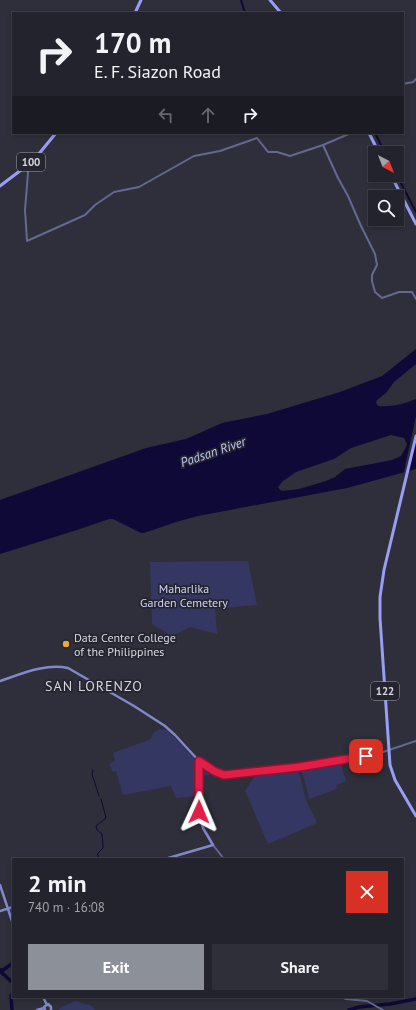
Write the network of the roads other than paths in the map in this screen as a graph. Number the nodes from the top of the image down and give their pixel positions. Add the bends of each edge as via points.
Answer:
1 (141, 0) edge
2 (270, 0) edge
3 (135, 12) edge
4 (280, 12) edge
5 (416, 78) edge
6 (404, 84) edge
7 (55, 134) edge
8 (349, 134) edge
9 (370, 134) edge
10 (323, 145) junction
11 (376, 146) edge
12 (27, 166) junction
13 (395, 182) edge
14 (0, 186) edge
15 (416, 224) edge
16 (416, 299) edge
17 (416, 436) edge
18 (0, 681) edge
19 (416, 741) edge
20 (389, 751) junction
21 (199, 761) junction
22 (416, 816) edge
23 (213, 845) junction
24 (168, 858) edge
25 (223, 858) edge
26 (0, 885) edge
27 (12, 907) edge
28 (8, 909) junction
29 (0, 911) edge
30 (12, 921) edge
31 (43, 998) edge
32 (344, 998) edge
33 (46, 1005) junction
34 (44, 1009) edge
35 (382, 1009) edge
36 (37, 1010) edge
37 (51, 1010) edge

1 - 3 main road
2 - 4 main road
5 - 6 street via 413,82
7 - 12 main road, 100
8 - 10 street
9 - 11 main road
10 - 12 street via 287,156 280,152 268,152 257,138 220,151 194,156 139,187 114,192 85,215 27,241
10 - 16 street via 375,254 377,265 372,281 376,292 382,298 399,292 412,292
12 - 14 main road, 100
13 - 15 main road
17 - 20 main road, 122 via 383,578 379,606
18 - 21 main road via 41,668 68,668 165,726
19 - 20 street
20 - 21 street via 299,767 224,775
20 - 22 main road, 122 via 392,774
21 - 23 main road via 200,816 203,828
23 - 24 main road
23 - 25 street
26 - 28 main road
27 - 28 main road
28 - 29 main road
28 - 30 main road
31 - 33 main road
32 - 35 street via 371,1002
33 - 34 main road
33 - 37 main road via 51,1006
34 - 36 main road

